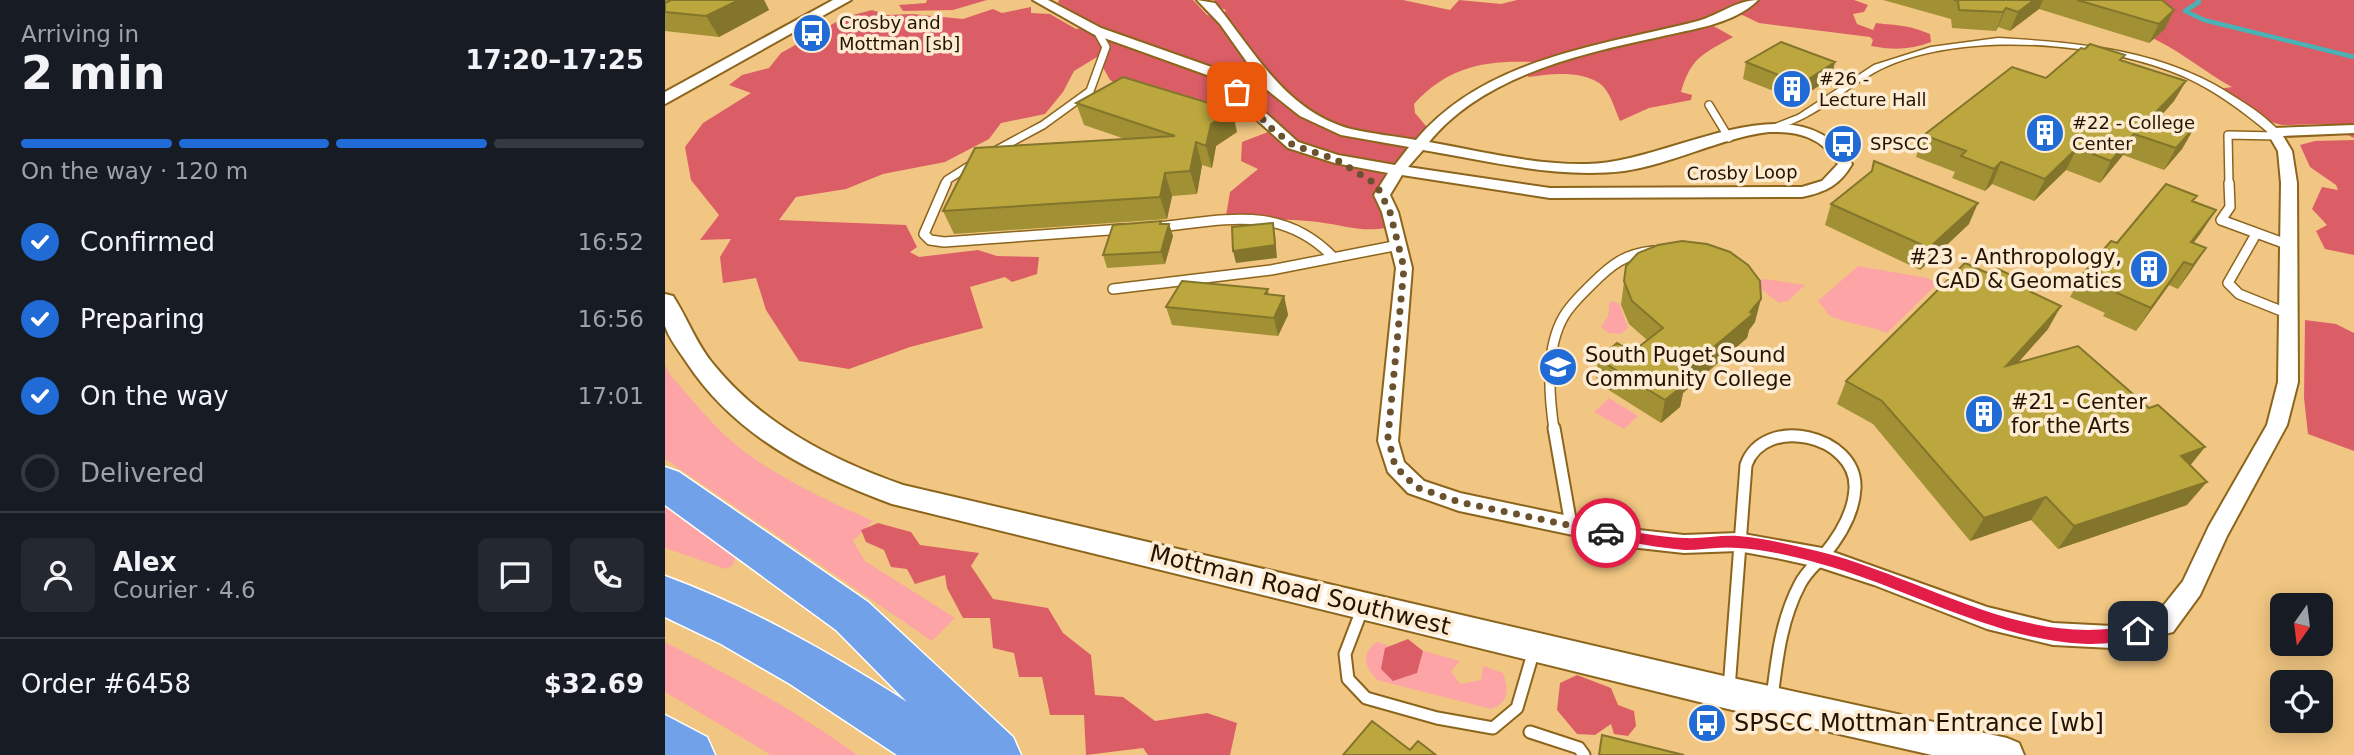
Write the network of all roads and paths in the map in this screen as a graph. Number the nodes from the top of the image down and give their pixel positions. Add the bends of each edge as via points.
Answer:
1 (844, 0) edge
2 (1039, 0) edge
3 (1203, 0) edge
4 (1752, 0) edge
5 (1097, 31) junction
6 (665, 99) edge
7 (1709, 105) dead end
8 (1776, 126) junction
9 (2354, 129) edge
10 (2276, 134) junction
11 (1729, 138) junction
12 (1415, 146) junction
13 (1335, 159) junction
14 (1398, 170) junction
15 (1382, 195) junction
16 (1149, 227) edge
17 (1135, 228) edge
18 (2256, 234) junction
19 (1399, 245) junction
20 (2288, 245) junction
21 (1661, 250) edge
22 (1333, 257) junction
23 (1113, 289) dead end
24 (665, 302) edge
25 (2289, 314) junction
26 (665, 483) edge
27 (1571, 525) junction
28 (1738, 542) junction
29 (1822, 558) junction
30 (665, 596) edge
31 (1364, 606) junction
32 (1535, 647) junction
33 (1728, 693) junction
34 (1772, 702) junction
35 (1530, 732) dead end
36 (665, 740) edge
37 (1933, 747) edge
38 (689, 755) edge
39 (941, 755) edge
40 (995, 755) edge
41 (1584, 755) edge
42 (2007, 755) edge

1 - 6 street
2 - 5 street, Crosby Loop
3 - 12 street, Crosby Loop via 1271,86 1305,113 1346,132
4 - 12 street via 1709,23 1572,54 1508,77 1462,103
5 - 13 street, Crosby Loop via 1212,72 1293,145
5 - 17 lane via 1107,47 1090,91 1043,125 947,180 924,234 944,242
7 - 11 lane
8 - 10 street via 1802,117 1878,67 1931,50 1998,41 2078,46 2176,70 2219,89
8 - 11 street, Crosby Loop
8 - 14 street, Crosby Loop via 1809,133 1838,150 1845,164 1838,178 1824,188 1802,192 1599,194 1537,192
9 - 10 street
10 - 18 lane via 2228,135 2230,207 2221,220
10 - 20 street via 2285,151 2289,183
11 - 12 street, Crosby Loop via 1626,166 1586,169
12 - 14 street
13 - 14 street, Crosby Loop
13 - 15 street via 1376,184
14 - 15 street
15 - 19 street
16 - 22 lane via 1274,219 1304,229 1322,241
18 - 20 lane
18 - 25 lane via 2228,284 2239,294
19 - 22 lane
19 - 27 street via 1404,268 1388,437 1395,466 1416,487 1459,502
20 - 25 street
21 - 27 lane via 1619,256 1560,322 1554,343 1552,409
22 - 23 lane
24 - 31 street, Mottman Road Southwest via 687,349 729,400 790,446 870,486
25 - 29 street via 2288,382 2277,425 2192,588 2164,624 2112,637 2053,634 1987,618
26 - 40 highway via 852,615
27 - 28 street via 1684,544
28 - 29 street
28 - 29 lane via 1745,467 1752,451 1764,440 1786,435 1810,438 1836,448 1852,466 1855,485 1843,524
28 - 33 lane
29 - 34 lane via 1808,569 1786,616
30 - 39 highway via 780,651
31 - 32 street, Mottman Road Southwest
31 - 32 lane via 1345,654 1348,679 1366,698 1437,718 1493,728 1517,708
32 - 33 street, Mottman Road Southwest
33 - 34 street, Mottman Road Southwest
34 - 37 street, Mottman Road Southwest
35 - 41 lane via 1579,748
36 - 38 highway
37 - 42 street, Mottman Road Southwest

